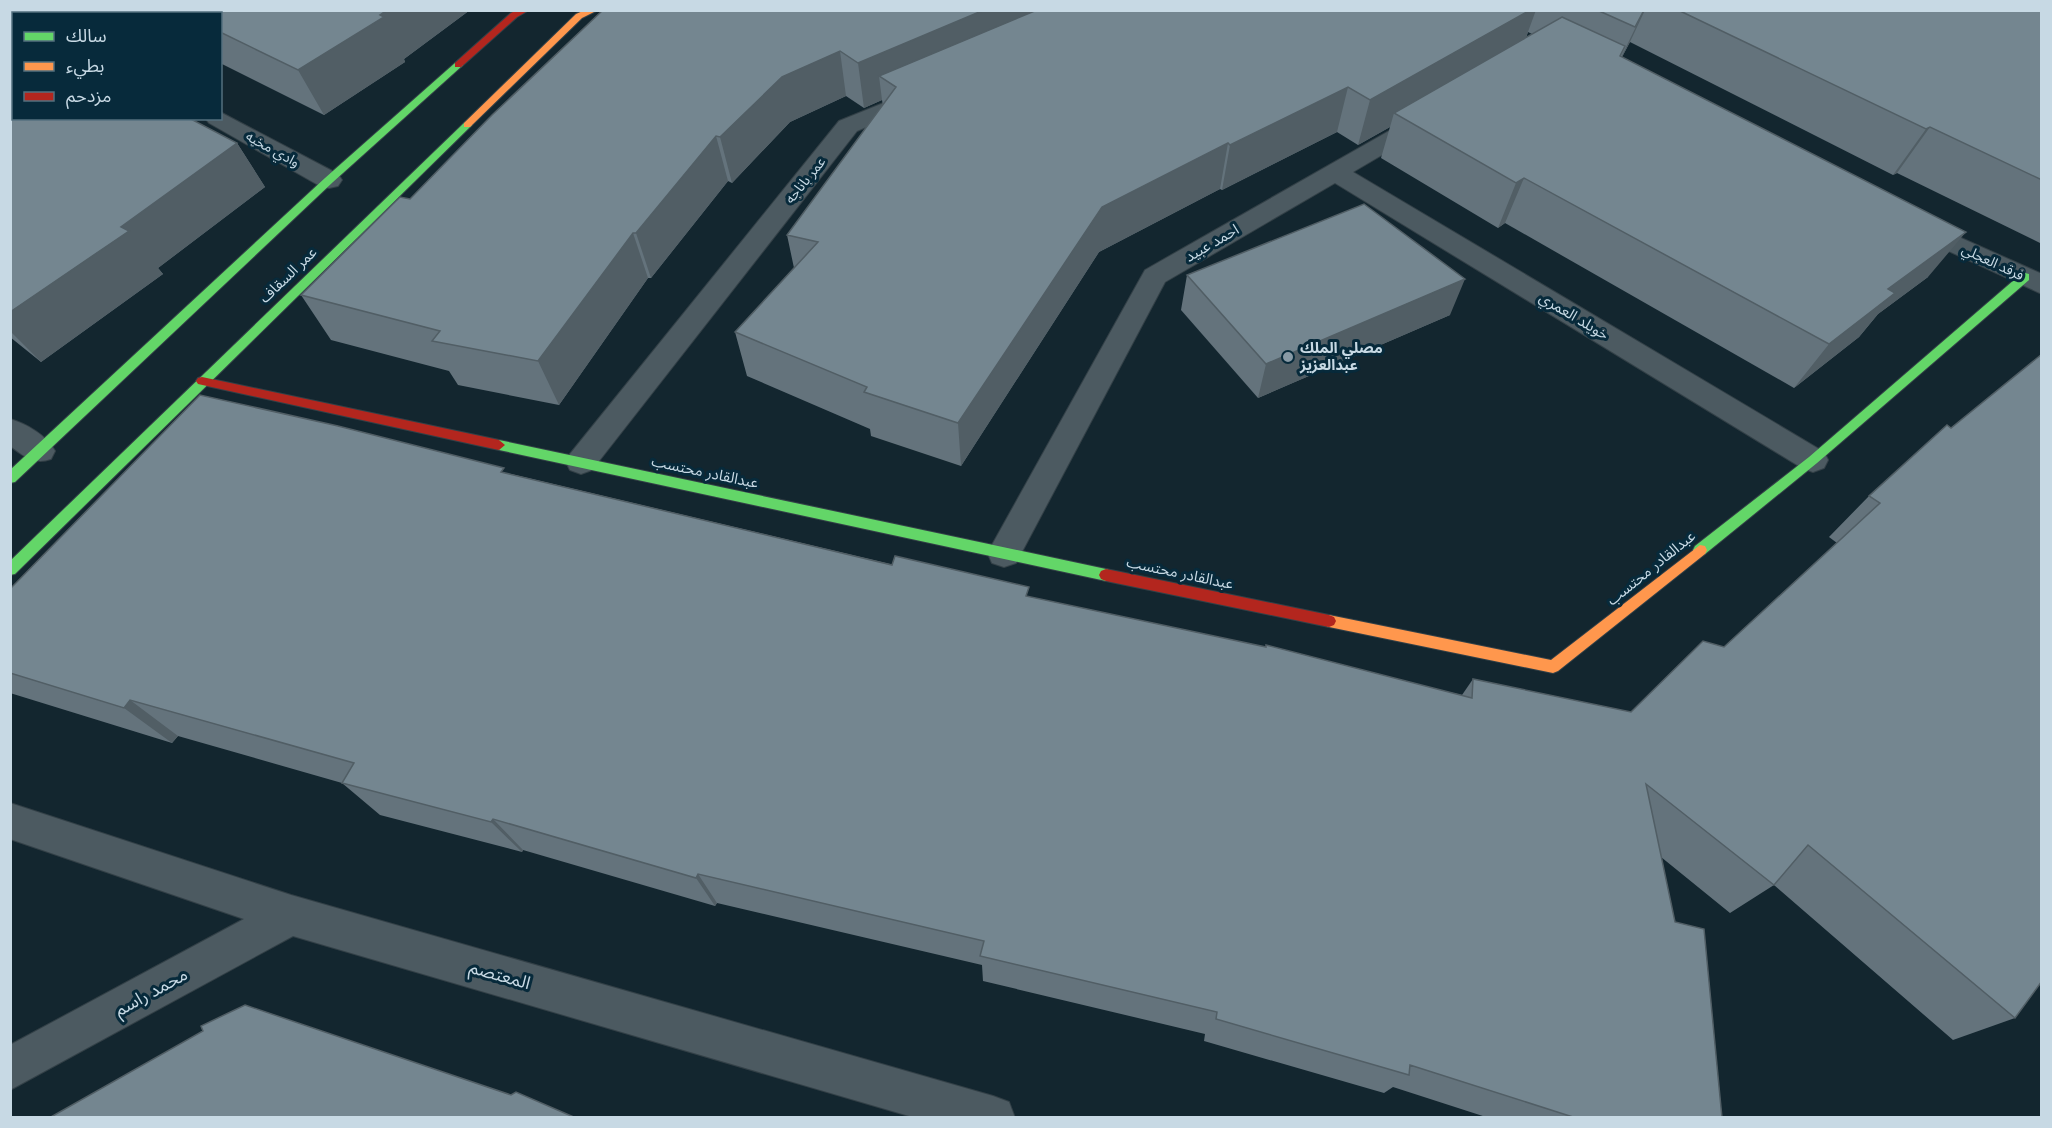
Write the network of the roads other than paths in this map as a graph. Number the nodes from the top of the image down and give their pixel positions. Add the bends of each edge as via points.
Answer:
1 (525, 10) edge
2 (594, 10) edge
3 (944, 84) edge
4 (1450, 105) edge
5 (221, 120) edge
6 (1335, 172) junction
7 (329, 180) junction
8 (1897, 217) edge
9 (2033, 281) edge
10 (202, 381) junction
11 (10, 430) edge
12 (40, 451) junction
13 (1814, 460) junction
14 (580, 462) junction
15 (10, 478) edge
16 (1004, 554) junction
17 (10, 570) edge
18 (10, 821) edge
19 (291, 915) junction
20 (10, 1069) edge
21 (993, 1118) edge

1 - 7 street via 514,15
2 - 10 street, عمر السقاف via 579,16
3 - 14 street, عمر باناجه via 848,126
4 - 6 street, احمد عبيد
5 - 7 street, وادي مخيه
6 - 13 street, خويلد العمري
6 - 16 street, احمد عبيد via 1155,276
7 - 12 street
8 - 9 street, فرقد العجلي
9 - 13 street, عبدالقادر محتسب
10 - 14 street, عبدالقادر محتسب
10 - 17 street, عمر السقاف
11 - 12 street
12 - 15 street
13 - 16 street, عبدالقادر محتسب via 1553,667
14 - 16 street, عبدالقادر محتسب
18 - 19 street, المعتصم
19 - 20 street, محمد راسم
19 - 21 street, المعتصم

